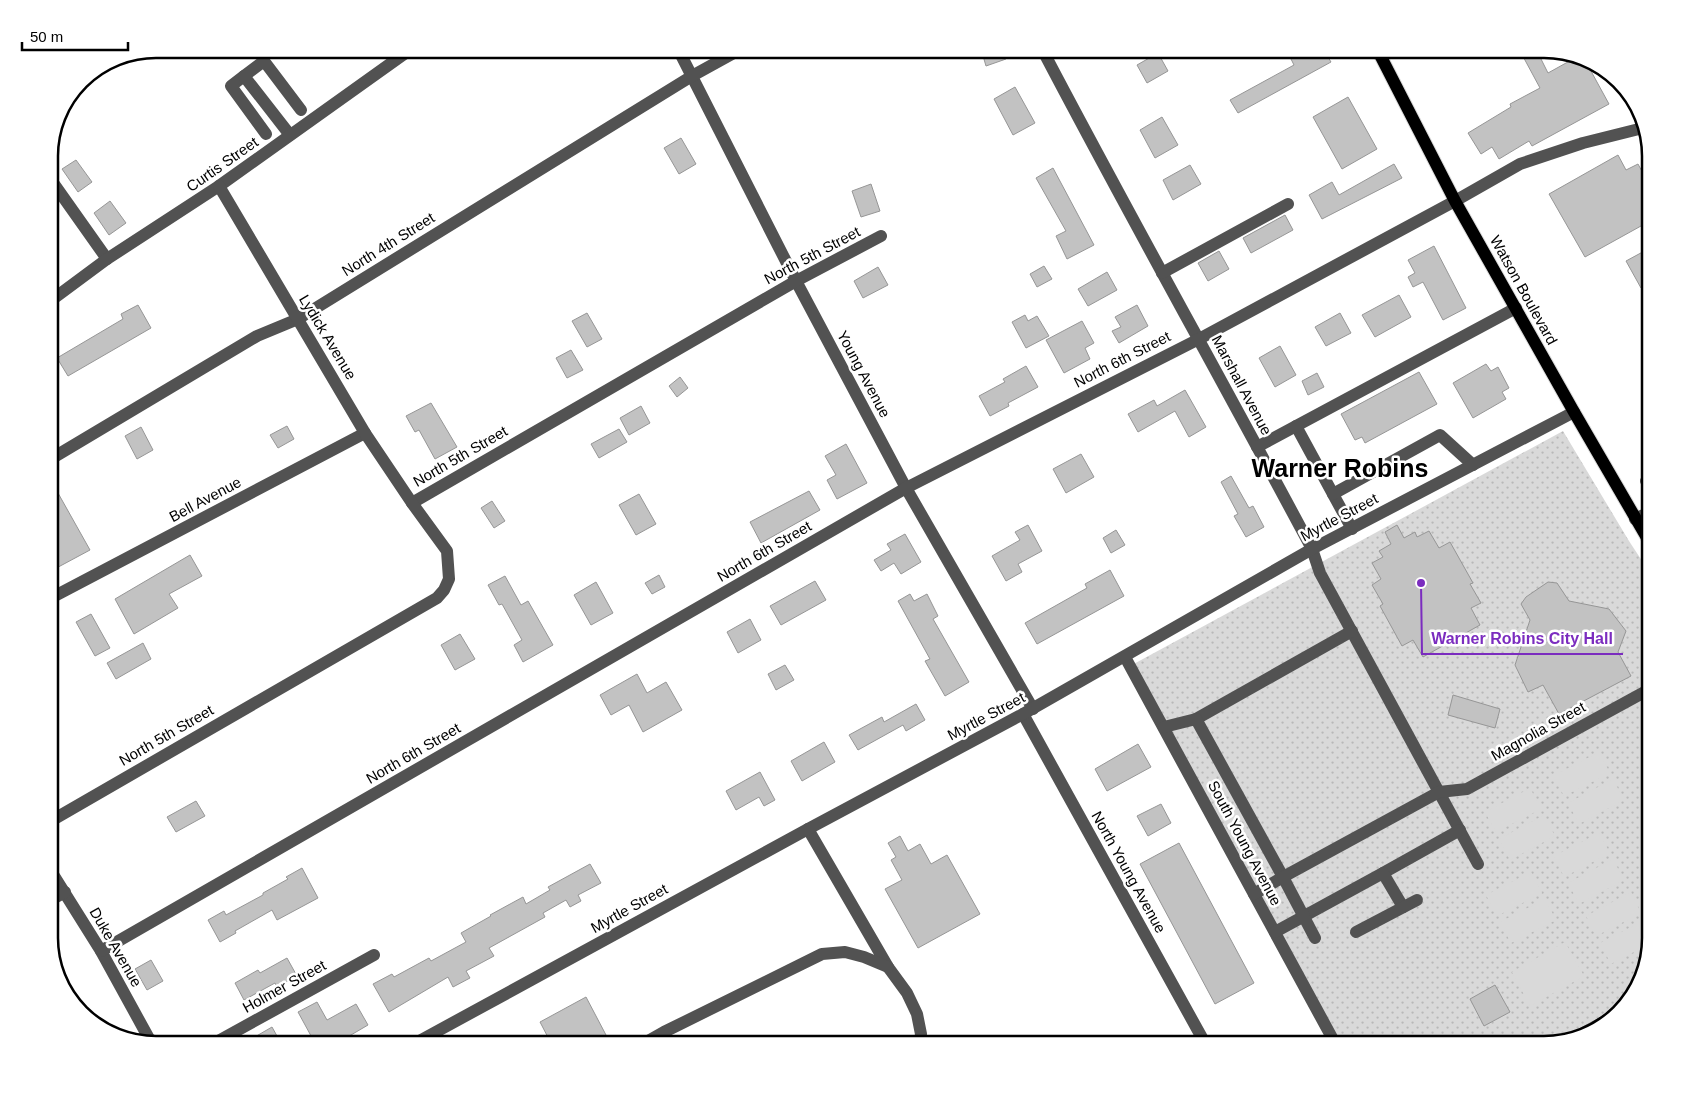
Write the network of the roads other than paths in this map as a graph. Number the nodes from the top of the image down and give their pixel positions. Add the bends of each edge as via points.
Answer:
1 (398, 58) edge
2 (683, 58) edge
3 (725, 58) edge
4 (1047, 58) edge
5 (1385, 58) edge
6 (244, 76) junction
7 (692, 76) junction
8 (301, 110) dead end
9 (1638, 129) edge
10 (266, 134) dead end
11 (290, 136) junction
12 (219, 186) junction
13 (58, 190) edge
14 (1456, 200) junction
15 (1288, 204) dead end
16 (881, 236) dead end
17 (107, 259) junction
18 (1162, 273) junction
19 (796, 280) junction
20 (58, 295) edge
21 (1516, 308) junction
22 (298, 319) junction
23 (1199, 339) junction
24 (1574, 412) junction
25 (1296, 426) junction
26 (365, 433) junction
27 (1257, 447) junction
28 (58, 455) edge
29 (1473, 465) junction
30 (906, 488) junction
31 (1333, 494) junction
32 (412, 503) junction
33 (1642, 516) edge
34 (1635, 519) junction
35 (1352, 529) junction
36 (1642, 530) edge
37 (1312, 550) junction
38 (58, 595) edge
39 (1352, 631) junction
40 (1125, 657) junction
41 (1642, 693) edge
42 (1028, 711) junction
43 (1196, 719) junction
44 (1164, 728) junction
45 (1439, 792) junction
46 (58, 817) edge
47 (808, 829) junction
48 (1460, 830) junction
49 (1478, 864) dead end
50 (1384, 873) junction
51 (1283, 877) junction
52 (58, 882) edge
53 (65, 892) junction
54 (1254, 894) junction
55 (58, 896) edge
56 (1417, 900) dead end
57 (1403, 907) junction
58 (1304, 917) junction
59 (1275, 932) junction
60 (1356, 932) dead end
61 (1316, 938) dead end
62 (101, 951) junction
63 (374, 955) dead end
64 (888, 967) junction
65 (148, 1036) edge
66 (227, 1036) edge
67 (428, 1036) edge
68 (657, 1036) edge
69 (920, 1036) edge
70 (1201, 1036) edge
71 (1331, 1036) edge

1 - 11 street, Curtis Street
2 - 7 street, Young Avenue
3 - 7 street, North 4th Street
4 - 18 street, Marshall Avenue
5 - 14 main road, Watson Boulevard
6 - 8 street via 264,61
6 - 10 street via 231,86
6 - 11 street
7 - 19 street, Young Avenue
7 - 22 street, North 4th Street
9 - 14 street, North 6th Street via 1520,164
11 - 12 street, Curtis Street
12 - 17 street, Curtis Street
12 - 22 street, Lydick Avenue
13 - 17 street
14 - 21 main road, Watson Boulevard
14 - 23 street, North 6th Street
15 - 18 street
16 - 19 street, North 5th Street
17 - 20 street, Curtis Street
18 - 23 street, Marshall Avenue
19 - 30 street, Young Avenue
19 - 32 street, North 5th Street
21 - 24 main road, Watson Boulevard
21 - 25 street
22 - 26 street, Lydick Avenue
22 - 28 street, North 4th Street via 257,336
23 - 27 street, Marshall Avenue
23 - 30 street, North 6th Street
24 - 29 street, Myrtle Street
24 - 34 main road, Watson Boulevard
25 - 27 street
25 - 31 street
26 - 32 street, Lydick Avenue
26 - 38 street, Bell Avenue
27 - 37 street, Marshall Avenue
29 - 31 street via 1440,435
29 - 35 street, Myrtle Street
30 - 42 street, Young Avenue
30 - 62 street, North 6th Street
31 - 35 street
32 - 46 street, North 5th Street via 447,551 449,579 437,598
33 - 34 street
34 - 36 main road, Watson Boulevard
35 - 37 street, Myrtle Street
37 - 39 street, Marshall Avenue via 1320,574
37 - 40 street, Myrtle Street
39 - 43 street
39 - 45 street, Marshall Avenue
40 - 42 street, Myrtle Street
40 - 44 street, South Young Avenue
41 - 45 street, Magnolia Street via 1467,789
42 - 47 street, Myrtle Street
42 - 70 street, North Young Avenue
43 - 44 street
43 - 51 street
44 - 54 street, South Young Avenue
45 - 48 street, Marshall Avenue
45 - 51 street
47 - 64 street
47 - 67 street, Myrtle Street
48 - 49 street, Marshall Avenue
48 - 50 street
50 - 57 street
50 - 58 street
51 - 54 street
51 - 58 street
52 - 53 street, Duke Avenue
53 - 55 street
53 - 62 street, Duke Avenue
54 - 59 street, South Young Avenue
56 - 57 street
57 - 60 street
58 - 59 street
58 - 61 street
59 - 71 street, South Young Avenue
62 - 65 street, Duke Avenue
63 - 66 street, Holmer Street
64 - 68 street via 845,952 822,954
64 - 69 street via 907,993 917,1014

